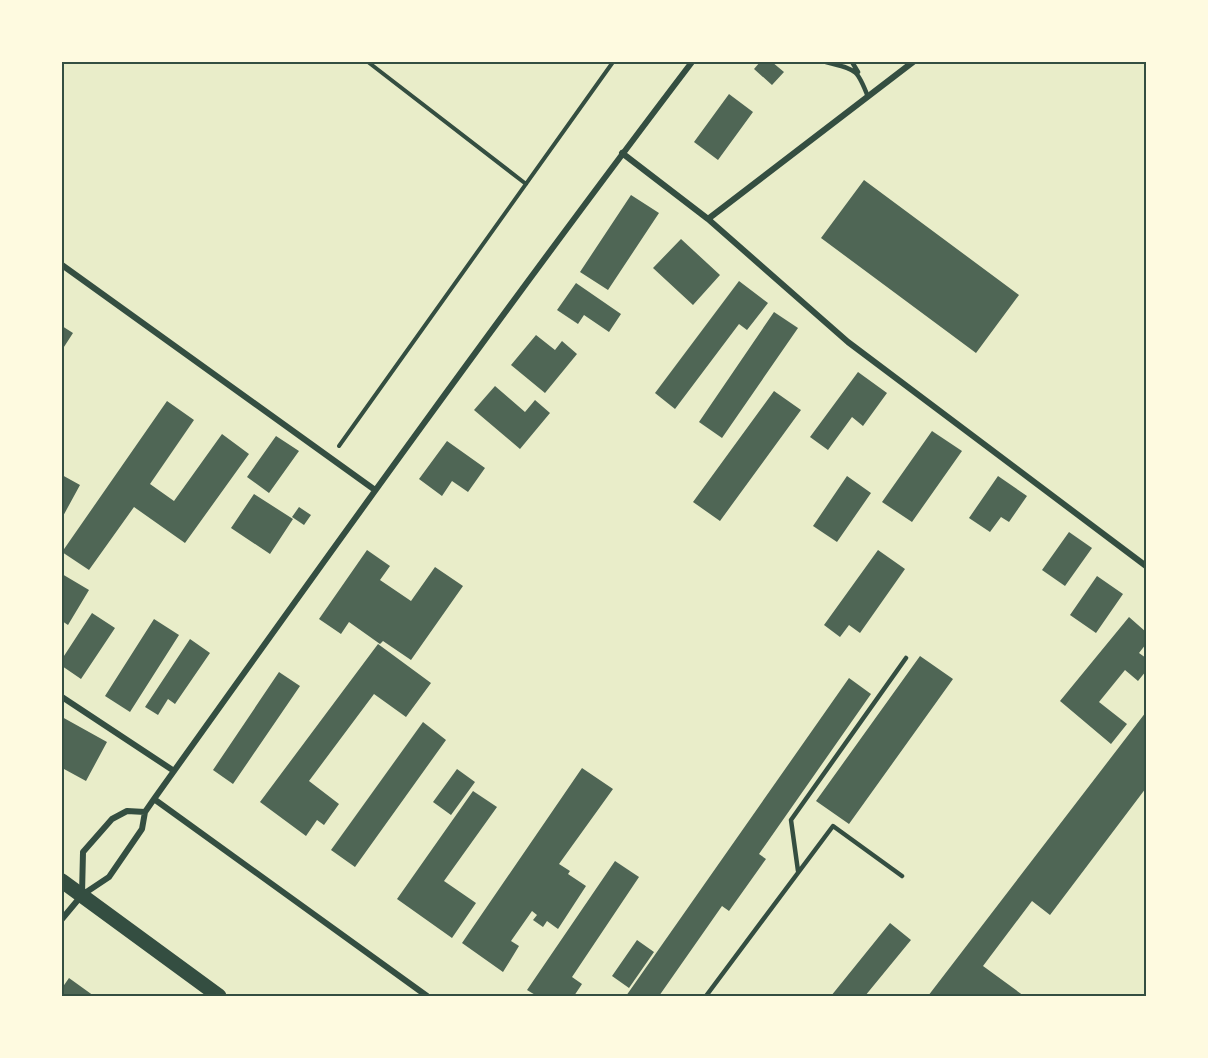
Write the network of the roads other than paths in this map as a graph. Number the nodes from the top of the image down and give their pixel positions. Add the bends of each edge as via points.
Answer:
1 (692, 62) edge
2 (826, 62) edge
3 (840, 62) edge
4 (852, 62) edge
5 (913, 62) edge
6 (846, 67) junction
7 (859, 74) junction
8 (868, 97) junction
9 (622, 153) junction
10 (708, 219) junction
11 (62, 265) edge
12 (375, 490) junction
13 (1146, 566) edge
14 (906, 658) dead end
15 (62, 697) edge
16 (174, 771) junction
17 (154, 799) junction
18 (145, 812) junction
19 (798, 871) junction
20 (902, 876) dead end
21 (62, 881) edge
22 (82, 895) junction
23 (62, 919) edge
24 (219, 996) edge
25 (426, 996) edge
26 (706, 996) edge

1 - 9 street
2 - 6 lane
3 - 6 lane
4 - 7 lane
5 - 8 street
6 - 7 lane
7 - 8 lane
8 - 10 street
9 - 10 street
9 - 12 street
10 - 13 street via 848,342
11 - 12 street
12 - 16 street
14 - 19 lane via 791,820
15 - 16 street
16 - 17 street
17 - 18 street
17 - 25 street
18 - 22 street via 142,829 109,877
18 - 22 street via 127,811 112,819 83,852
19 - 20 lane via 833,826
19 - 26 lane
21 - 22 main road
22 - 23 street
22 - 24 main road

